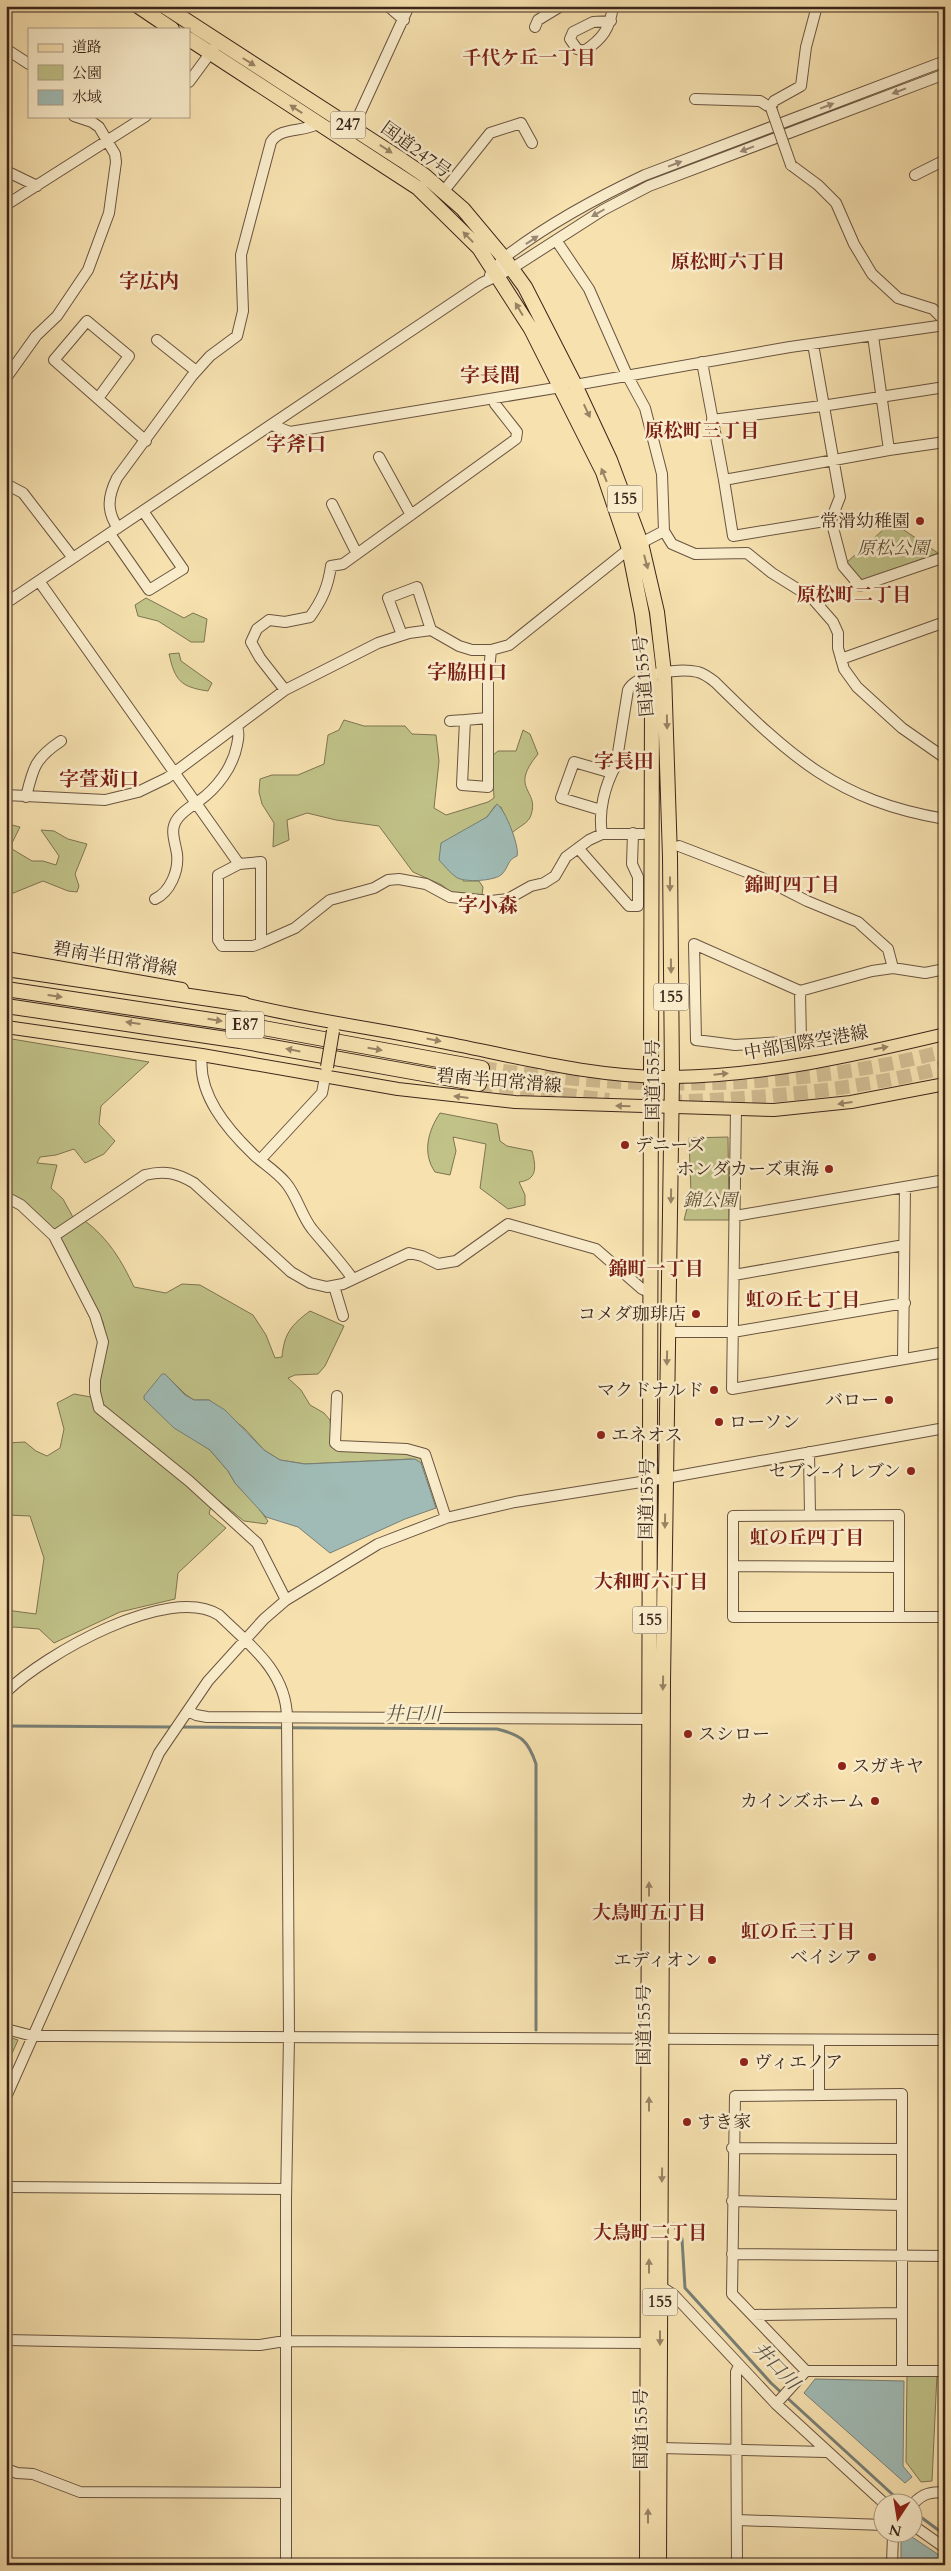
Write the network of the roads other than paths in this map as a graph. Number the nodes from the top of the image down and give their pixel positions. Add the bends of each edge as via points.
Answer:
1 (138, 6) edge
2 (164, 6) edge
3 (388, 6) edge
4 (409, 6) edge
5 (561, 6) edge
6 (613, 6) edge
7 (817, 6) edge
8 (404, 20) junction
9 (611, 21) dead end
10 (535, 27) dead end
11 (171, 28) edge
12 (190, 39) edge
13 (214, 48) junction
14 (6, 49) edge
15 (945, 61) edge
16 (28, 63) edge
17 (945, 74) edge
18 (190, 81) edge
19 (695, 99) dead end
20 (771, 108) junction
21 (80, 118) edge
22 (143, 118) edge
23 (319, 123) junction
24 (353, 128) junction
25 (108, 141) junction
26 (532, 143) dead end
27 (945, 160) edge
28 (6, 171) edge
29 (915, 175) dead end
30 (37, 186) junction
31 (443, 192) junction
32 (6, 205) edge
33 (556, 240) junction
34 (508, 264) junction
35 (496, 273) junction
36 (945, 320) edge
37 (945, 325) edge
38 (873, 336) junction
39 (157, 340) dead end
40 (544, 340) junction
41 (813, 344) junction
42 (702, 362) junction
43 (196, 371) junction
44 (627, 376) junction
45 (6, 378) edge
46 (568, 386) junction
47 (945, 387) edge
48 (99, 397) junction
49 (881, 397) junction
50 (494, 399) junction
51 (822, 406) junction
52 (712, 420) junction
53 (272, 425) junction
54 (146, 441) junction
55 (940, 443) edge
56 (889, 450) junction
57 (945, 453) edge
58 (379, 457) dead end
59 (834, 461) junction
60 (724, 480) junction
61 (6, 484) edge
62 (332, 504) dead end
63 (143, 511) junction
64 (411, 515) junction
65 (831, 520) junction
66 (114, 531) junction
67 (664, 531) junction
68 (635, 546) junction
69 (357, 554) junction
70 (945, 557) edge
71 (73, 558) junction
72 (39, 582) junction
73 (6, 603) edge
74 (945, 622) edge
75 (431, 630) junction
76 (402, 635) junction
77 (491, 650) junction
78 (841, 659) junction
79 (657, 674) junction
80 (285, 690) junction
81 (488, 718) junction
82 (465, 720) junction
83 (450, 721) dead end
84 (236, 727) junction
85 (62, 741) dead end
86 (945, 758) edge
87 (174, 771) junction
88 (612, 774) junction
89 (6, 795) edge
90 (26, 797) junction
91 (196, 803) junction
92 (602, 810) junction
93 (945, 820) edge
94 (602, 834) junction
95 (679, 846) dead end
96 (578, 848) junction
97 (239, 864) junction
98 (156, 899) dead end
99 (261, 943) junction
100 (6, 958) edge
101 (893, 968) junction
102 (6, 969) edge
103 (945, 969) edge
104 (6, 990) edge
105 (800, 991) junction
106 (244, 1004) junction
107 (6, 1006) edge
108 (334, 1026) junction
109 (6, 1027) edge
110 (945, 1034) edge
111 (202, 1055) junction
112 (482, 1068) tunnel mouth
113 (326, 1072) junction
114 (652, 1076) junction
115 (672, 1077) junction
116 (479, 1084) tunnel mouth
117 (945, 1084) edge
118 (652, 1107) junction
119 (672, 1108) junction
120 (736, 1110) junction
121 (260, 1160) junction
122 (945, 1180) edge
123 (905, 1187) junction
124 (6, 1197) edge
125 (734, 1216) junction
126 (54, 1236) junction
127 (904, 1245) junction
128 (734, 1275) junction
129 (353, 1279) junction
130 (334, 1286) junction
131 (650, 1294) junction
132 (905, 1302) junction
133 (343, 1316) dead end
134 (668, 1332) junction
135 (733, 1332) junction
136 (945, 1352) edge
137 (903, 1359) junction
138 (337, 1396) dead end
139 (945, 1428) edge
140 (808, 1452) junction
141 (666, 1478) junction
142 (651, 1480) junction
143 (810, 1515) junction
144 (446, 1518) junction
145 (734, 1566) junction
146 (898, 1567) junction
147 (286, 1600) junction
148 (899, 1616) junction
149 (945, 1617) edge
150 (245, 1640) junction
151 (6, 1692) edge
152 (188, 1711) junction
153 (287, 1717) junction
154 (650, 1719) junction
155 (6, 2028) edge
156 (33, 2036) junction
157 (288, 2036) junction
158 (656, 2039) junction
159 (819, 2040) junction
160 (945, 2040) edge
161 (819, 2095) junction
162 (6, 2097) edge
163 (732, 2148) junction
164 (902, 2149) junction
165 (6, 2187) edge
166 (286, 2189) junction
167 (732, 2201) junction
168 (901, 2205) junction
169 (732, 2254) junction
170 (902, 2256) junction
171 (945, 2256) edge
172 (660, 2286) junction
173 (902, 2313) junction
174 (754, 2315) junction
175 (6, 2340) edge
176 (285, 2341) junction
177 (648, 2342) junction
178 (739, 2366) junction
179 (806, 2371) junction
180 (902, 2371) junction
181 (945, 2372) edge
182 (776, 2404) junction
183 (660, 2448) junction
184 (738, 2450) junction
185 (826, 2452) junction
186 (6, 2470) edge
187 (285, 2492) junction
188 (945, 2492) edge
189 (874, 2494) edge
190 (924, 2494) edge
191 (737, 2520) junction
192 (874, 2525) edge
193 (924, 2533) edge
194 (893, 2544) edge
195 (945, 2548) edge
196 (286, 2565) edge
197 (647, 2565) edge
198 (659, 2565) edge
199 (737, 2565) edge
200 (892, 2565) edge

1 - 11 highway
2 - 13 highway, 国道247号 / 247
3 - 8 street
4 - 8 street
5 - 10 street via 538,20
6 - 9 street
7 - 20 street via 806,47 801,86 774,101
8 - 24 street
12 - 13 highway, 国道247号 / 247
13 - 18 street
23 -> 13 highway, 国道247号 / 247
13 -> 24 highway, 国道247号 / 247
14 - 16 street
34 -> 15 street via 586,203 645,175
17 -> 33 street via 649,186
19 - 20 street via 760,102
20 - 36 street, bridge via 791,165 836,203 858,252 872,274 898,298 933,309
21 - 25 street via 99,127
22 - 25 street
35 -> 23 highway, 国道247号 / 247 via 479,248 418,188
23 - 43 street via 290,130 275,136 271,142 241,255 243,311 237,336
24 -> 31 highway, 国道247号 / 247 via 424,175
25 - 30 street
25 - 45 street via 116,162 109,213 94,258 57,316 36,336
26 - 31 street via 521,123 490,133
27 - 29 street
28 - 30 street
30 - 32 street
31 - 34 highway, 国道247号 / 247 via 478,224
33 - 34 street
33 - 44 street via 590,289
34 - 35 street
34 - 40 highway, 国道247号 / 247 via 525,287
40 -> 35 highway, 国道247号 / 247
35 - 53 street
37 - 38 street
38 - 41 street
38 - 49 street
39 - 43 street
40 - 46 highway, 国道155号 / 155
41 - 42 street
41 - 51 street
42 - 44 street
42 - 52 street
43 - 54 street
44 - 46 street
44 - 67 street via 645,408 662,474
46 - 50 street
46 - 68 highway, 国道155号 / 155 via 610,460
47 - 49 street
48 - 48 street via 54,360 87,321 129,356
48 - 54 street
49 - 51 street
49 - 56 street
50 - 53 street via 290,432
50 - 64 street via 517,432 516,439
51 - 52 street
51 - 59 street
52 - 60 street
53 - 63 street
54 - 66 street via 124,466 112,488 109,508
55 - 56 street
55 - 57 street
56 - 59 street
58 - 64 street
59 - 60 street
59 - 65 street via 840,497
60 - 65 street via 733,536
61 - 71 street via 23,492
62 - 69 street
63 - 66 street
63 - 66 street via 183,569 149,590
64 - 69 street
65 - 70 street via 843,566 860,586
66 - 71 street
67 - 68 street
67 - 78 street via 672,544 695,554 747,552 772,573 812,598 833,622 838,633
68 - 77 street via 509,645
68 - 79 highway, 国道155号 / 155 via 657,612
69 - 80 street via 343,564 331,566 323,599 310,617 285,622 269,620 254,635 251,642 260,658
71 - 72 street
72 - 73 street
72 - 87 street
74 - 78 street
75 - 76 street
75 - 76 street via 417,587 388,598
75 - 77 street via 459,646
76 - 80 street via 347,657
77 - 81 street
78 - 86 street via 857,687 902,728
79 - 88 street via 637,680 628,690
79 - 93 street via 688,671 707,676 792,754 827,778 858,796 906,812
79 - 114 highway, 国道155号 / 155
79 -> 115 highway, 国道155号 / 155 via 669,838
80 - 84 street
81 - 82 street
81 - 82 street via 488,787 462,785
82 - 83 street
84 - 87 street
84 - 91 street via 239,732 234,760
85 - 90 street via 42,754 35,764
87 - 90 street via 154,786 120,798
87 - 91 street
88 - 92 street
88 - 92 street via 574,762 561,798
89 - 90 street
91 - 97 street
91 - 98 street via 175,823 173,837 177,859 170,887
92 - 94 street
94 - 96 street
94 - 96 street via 638,834 632,864 638,877 638,906 629,906
95 - 101 street via 762,878 807,902 858,922 888,949
96 - 99 street via 566,857 554,876 508,899 491,901 450,897 426,884 388,880 374,888 330,900 295,928
97 - 99 street via 261,862
97 - 99 street via 218,875 218,940 222,946
100 - 106 main road, 碧南半田常滑線 via 145,981
101 - 103 street via 924,973
101 - 105 street
102 - 106 highway
104 -> 112 highway, E87 via 258,1027
105 - 105 street via 774,979 694,944 696,1040 735,1045 801,1041
106 - 108 main road, 碧南半田常滑線
116 -> 107 highway, E87 via 240,1040
108 - 113 main road, bridge
108 -> 114 main road, 碧南半田常滑線 via 566,1068
109 - 111 main road, 碧南半田常滑線
115 -> 110 main road, 中部国際空港線 via 758,1070
111 - 113 main road, 碧南半田常滑線
111 - 121 street via 200,1071 208,1096 224,1122
118 -> 113 main road, 碧南半田常滑線 via 475,1098
113 - 121 street via 322,1093
114 - 115 main road, 碧南半田常滑線
114 - 118 highway, 国道155号 / 155
115 - 119 highway, 国道155号 / 155
117 -> 120 main road via 814,1107
118 - 119 main road, 碧南半田常滑線
118 - 131 highway, 国道155号 / 155
119 - 120 main road
119 -> 134 highway, 国道155号 / 155
120 - 125 street
121 - 129 street via 286,1183 312,1228
122 - 123 street
123 - 125 street
123 - 127 street
124 - 126 street via 21,1205
125 - 128 street
126 - 130 street via 146,1175 169,1172 180,1174 194,1184 291,1272 317,1286
126 - 147 street via 100,1328 103,1342 95,1392 99,1408 257,1543
127 - 128 street
127 - 132 street
128 - 135 street
129 - 130 street
129 - 131 street via 409,1253 438,1264 456,1261 508,1224 596,1249
130 - 133 street
131 - 142 highway, 国道155号 / 155
132 - 135 street
132 - 137 street
134 - 135 street
134 -> 141 highway, 国道155号 / 155
135 - 137 street via 732,1389
136 - 137 street
138 - 144 street via 335,1443 339,1446 407,1448 425,1454
139 - 140 street
140 - 141 street
140 - 143 street
141 - 142 street
141 -> 158 highway, 国道155号 / 155
142 - 144 street via 515,1502
142 - 154 highway, 国道155号 / 155
143 - 145 street via 733,1516
143 - 146 street via 899,1515
144 - 147 street via 378,1544
145 - 146 street
145 - 148 street via 733,1618
146 - 148 street
147 - 150 street
148 - 149 street
150 - 151 street via 210,1609 193,1606 164,1610 104,1629 75,1643 32,1669
150 - 152 street via 208,1681
150 - 153 street via 279,1680 287,1700
152 - 153 street via 207,1717
152 - 156 street via 158,1753
153 - 154 street
153 - 157 street
158 -> 154 highway, 国道155号 / 155
155 - 156 street
156 - 157 street
156 - 162 street
157 - 158 street
157 - 166 street
158 - 159 street
158 -> 172 highway, 国道155号 / 155
177 -> 158 highway, 国道155号 / 155
159 - 160 street
159 - 161 street
161 - 163 street via 734,2096
161 - 164 street via 902,2094
163 - 164 street
163 - 167 street
164 - 168 street
165 - 166 street
166 - 176 street
167 - 168 street
167 - 169 street
168 - 170 street
169 - 170 street
169 - 174 street via 732,2294
170 - 171 street
170 - 173 street
172 - 178 street via 674,2295
172 -> 183 highway, 国道155号 / 155
173 - 174 street
173 - 180 street
174 - 179 street
175 - 176 street via 260,2345
176 - 177 street
176 - 187 street
197 -> 177 highway, 国道155号 / 155
178 - 182 street
178 - 184 street via 736,2372
179 - 180 street
179 - 182 street
180 - 181 street
182 - 185 street
183 - 184 street
183 - 198 highway, 国道155号 / 155
184 - 185 street
184 - 191 street
185 - 189 street
186 - 187 street via 33,2474 80,2492
187 - 196 street
188 - 190 street
191 - 192 street
191 - 199 street
193 - 195 street
194 - 200 street

